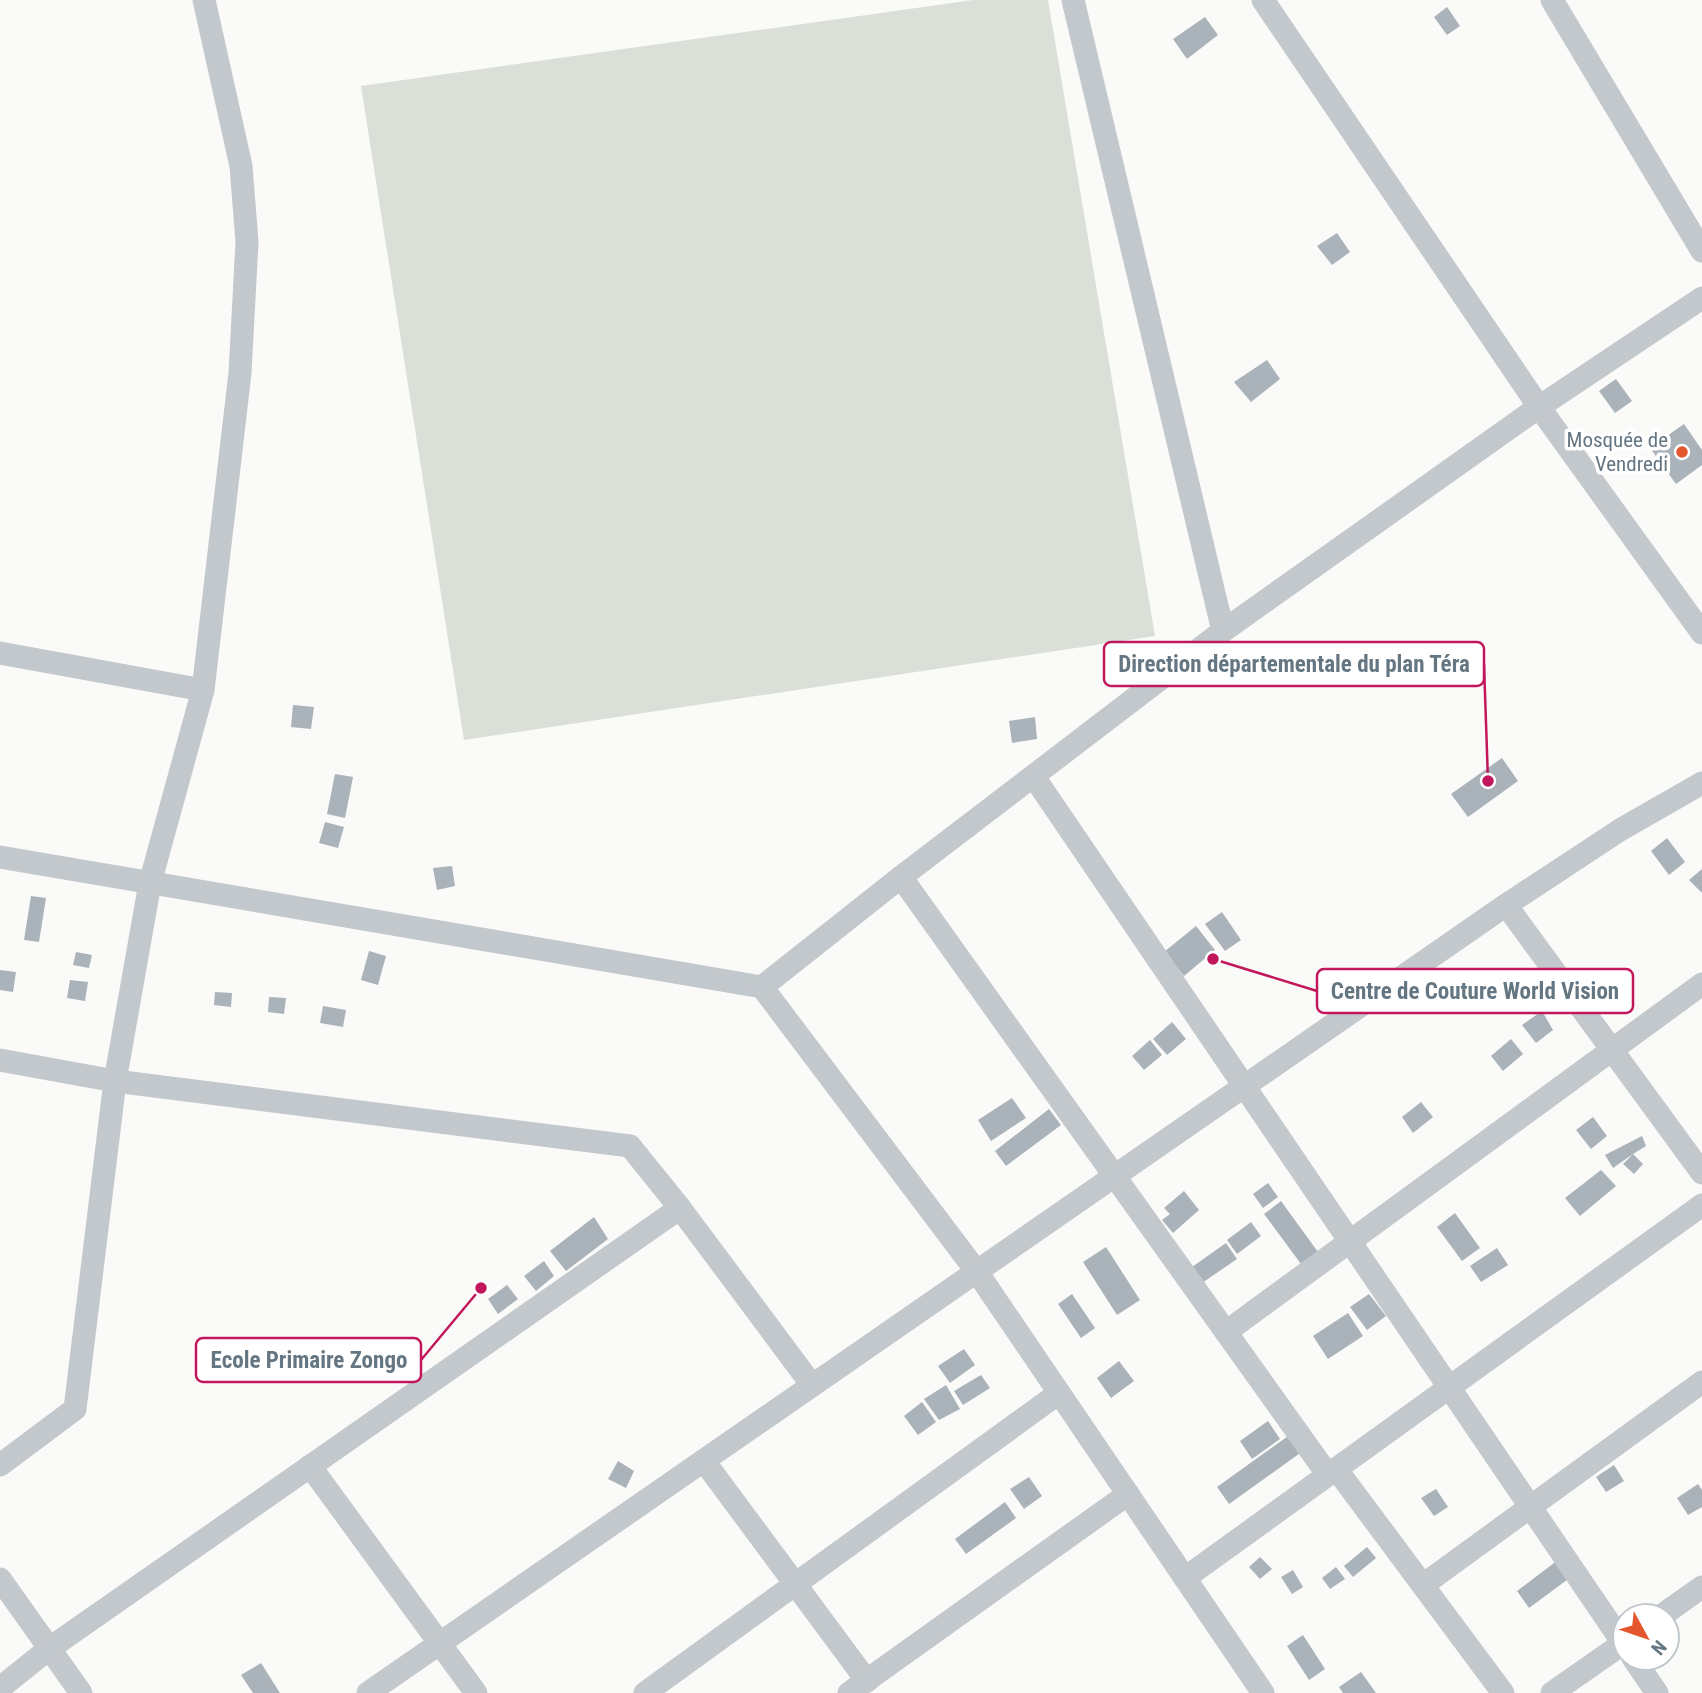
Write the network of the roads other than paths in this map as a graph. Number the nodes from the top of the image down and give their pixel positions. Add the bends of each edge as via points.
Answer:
1 (204, 0) edge
2 (1073, 0) edge
3 (1263, 0) edge
4 (1552, 0) edge
5 (1702, 251) edge
6 (1702, 298) edge
7 (1539, 407) junction
8 (1223, 631) junction
9 (1702, 633) edge
10 (0, 653) edge
11 (203, 690) junction
12 (1034, 777) junction
13 (1702, 783) edge
14 (0, 857) edge
15 (901, 877) junction
16 (150, 883) junction
17 (1506, 905) junction
18 (1702, 984) edge
19 (762, 987) junction
20 (1612, 1051) junction
21 (0, 1060) edge
22 (115, 1081) junction
23 (1244, 1086) junction
24 (1702, 1173) edge
25 (1115, 1177) junction
26 (1702, 1205) edge
27 (680, 1208) junction
28 (1349, 1241) junction
29 (976, 1272) junction
30 (1226, 1332) junction
31 (1702, 1382) edge
32 (812, 1385) junction
33 (1449, 1387) junction
34 (1059, 1393) junction
35 (704, 1461) junction
36 (0, 1465) edge
37 (310, 1466) junction
38 (1332, 1473) junction
39 (1128, 1494) junction
40 (1530, 1507) junction
41 (1185, 1578) junction
42 (0, 1579) edge
43 (795, 1584) junction
44 (1423, 1585) junction
45 (1702, 1587) edge
46 (1681, 1602) edge
47 (1611, 1624) edge
48 (440, 1644) junction
49 (50, 1648) junction
50 (1611, 1657) edge
51 (1643, 1672) edge
52 (858, 1687) edge
53 (0, 1688) edge
54 (81, 1693) edge
55 (368, 1693) edge
56 (475, 1693) edge
57 (645, 1693) edge
58 (1263, 1693) edge
59 (1503, 1693) edge
60 (1552, 1693) edge
61 (1657, 1693) edge

1 - 11 street via 241,166 247,242 240,373
2 - 8 street
3 - 7 street
4 - 5 street
6 - 7 street
7 - 8 street
7 - 9 street
8 - 12 street
10 - 11 street
11 - 16 street
12 - 15 street
12 - 23 street
13 - 17 street
14 - 16 street
15 - 19 street
15 - 25 street
16 - 19 street
16 - 22 street
17 - 20 street
17 - 23 street
18 - 20 street
19 - 29 street
20 - 24 street
20 - 28 street
21 - 22 street
22 - 27 street via 630,1146
22 - 36 street via 75,1409
23 - 25 street
23 - 28 street
25 - 29 street
25 - 30 street
26 - 33 street
27 - 32 street
27 - 37 street
28 - 30 street
28 - 33 street
29 - 32 street
29 - 34 street
30 - 38 street
31 - 40 street
32 - 35 street
33 - 38 street
33 - 40 street
34 - 39 street
34 - 43 street
35 - 43 street
35 - 48 street
37 - 48 street
37 - 49 street
38 - 41 street
38 - 44 street
39 - 41 street
39 - 52 street
40 - 44 street
40 - 47 street
41 - 58 street
42 - 49 street
43 - 52 street
43 - 57 street
44 - 59 street
45 - 46 street
48 - 55 street
48 - 56 street
49 - 53 street
49 - 54 street
50 - 60 street
51 - 61 street

